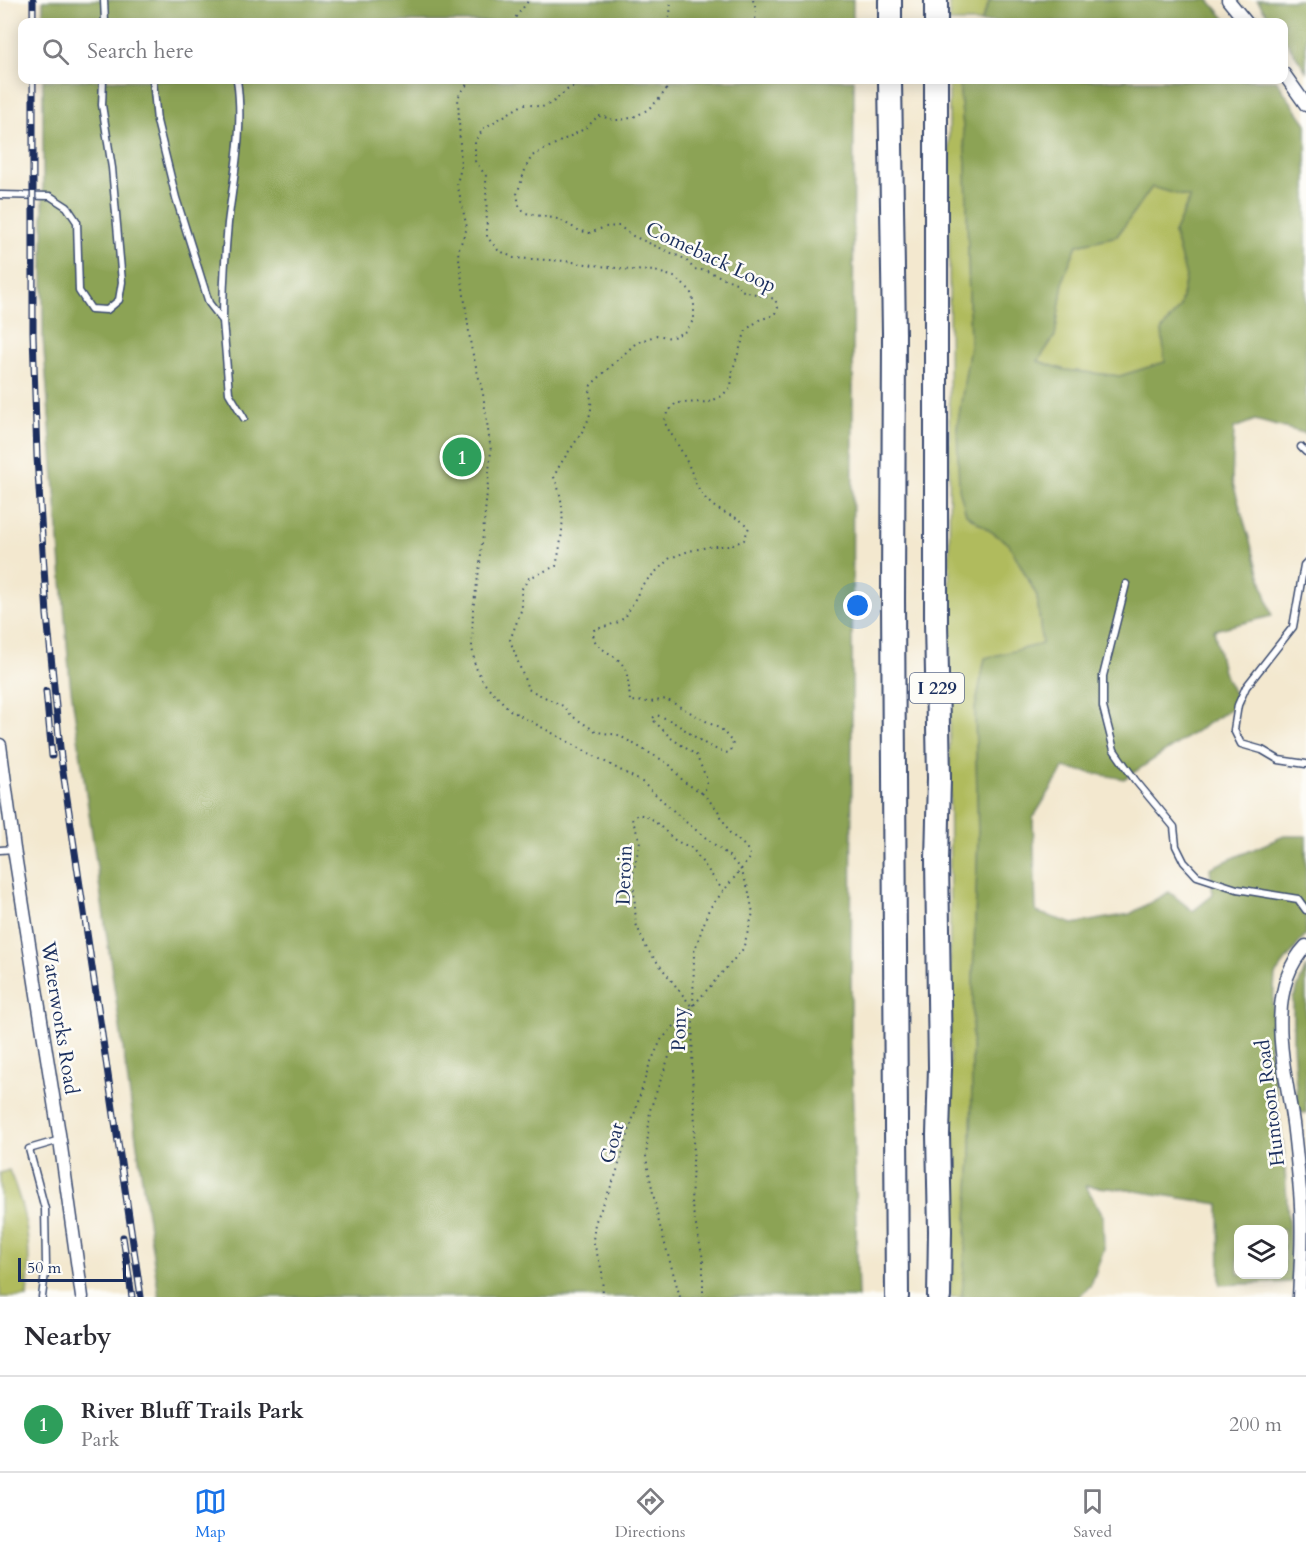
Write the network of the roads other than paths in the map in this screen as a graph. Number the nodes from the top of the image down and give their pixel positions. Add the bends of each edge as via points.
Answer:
1 (104, 0) edge
2 (890, 0) edge
3 (936, 0) edge
4 (1228, 0) edge
5 (105, 18) edge
6 (890, 18) edge
7 (936, 18) edge
8 (1243, 18) edge
9 (1288, 80) edge
10 (103, 84) edge
11 (153, 84) edge
12 (238, 84) edge
13 (890, 84) edge
14 (936, 84) edge
15 (1306, 105) edge
16 (0, 195) edge
17 (223, 321) junction
18 (244, 418) dead end
19 (1306, 563) edge
20 (1126, 585) dead end
21 (0, 745) edge
22 (1306, 764) edge
23 (2, 776) edge
24 (14, 849) junction
25 (0, 850) edge
26 (1306, 910) edge
27 (1306, 946) edge
28 (60, 1140) junction
29 (42, 1297) edge
30 (82, 1297) edge
31 (897, 1297) edge
32 (939, 1297) edge
33 (1299, 1297) edge

1 - 5 lane
2 - 6 highway
3 - 7 highway
4 - 8 street
9 - 15 street
10 - 16 lane via 122,282 119,300 107,310 91,309 79,291 77,222 67,207 50,196
11 - 17 lane via 157,121 176,198 209,303
12 - 17 lane via 238,143 224,267
13 - 31 highway, I 229
14 - 32 highway, I 229
17 - 18 lane via 229,393
19 - 22 lane via 1293,627 1246,687 1234,730 1241,744 1279,760
20 - 26 lane via 1103,676 1103,707 1114,750 1174,827 1176,846 1197,876 1238,889 1298,899
21 - 23 street, Waterworks Road
23 - 24 street, Waterworks Road
24 - 25 lane
24 - 28 street, Waterworks Road
27 - 33 street, Huntoon Road via 1289,972 1283,990 1281,1024 1300,1194
28 - 29 lane via 29,1149 45,1209
28 - 30 street, Waterworks Road

